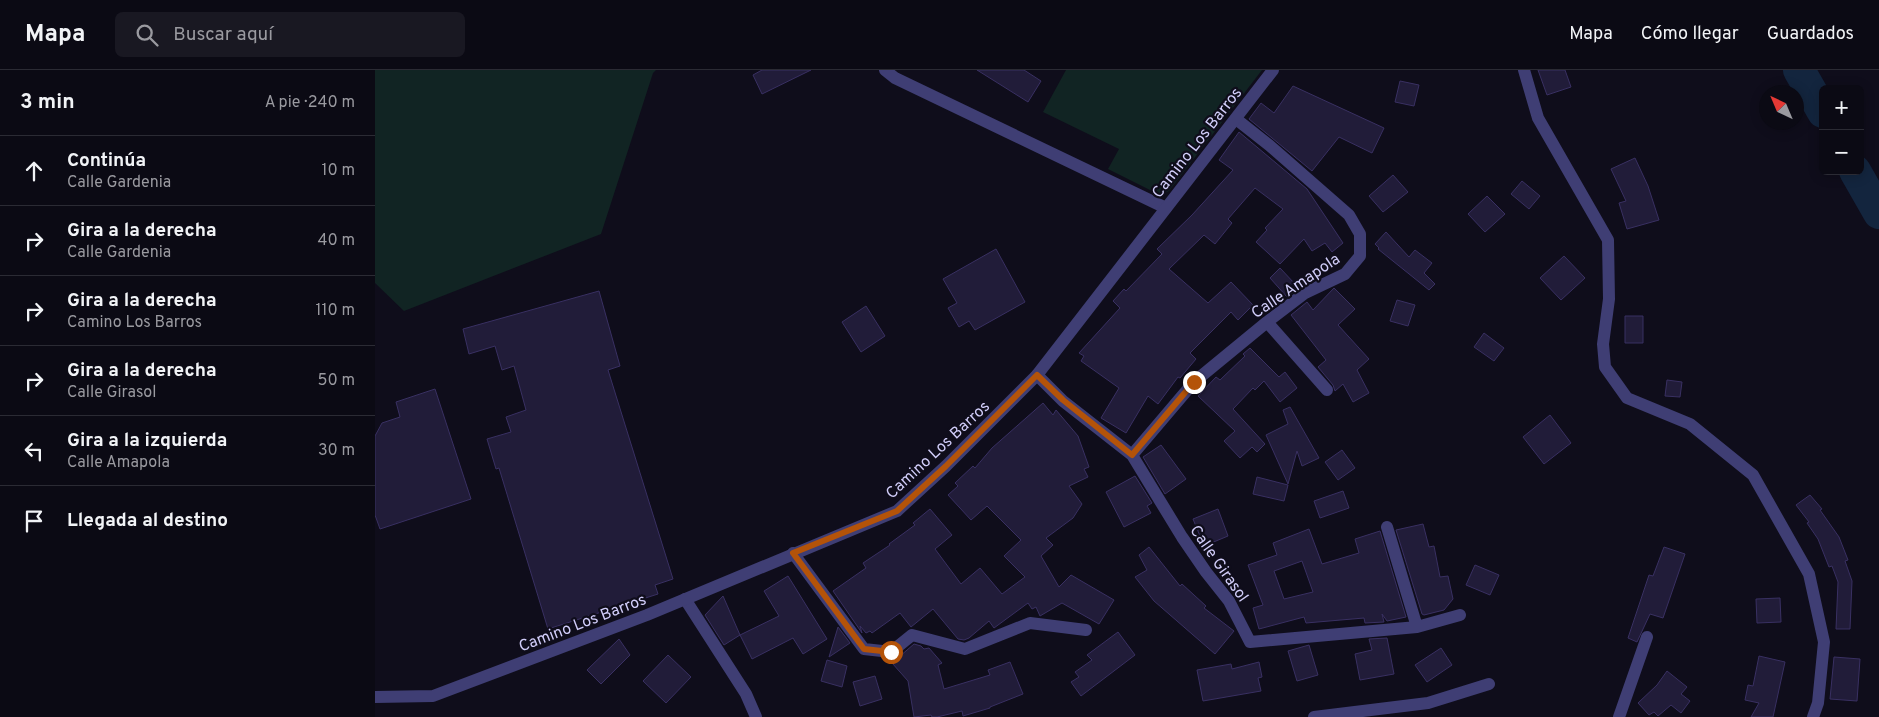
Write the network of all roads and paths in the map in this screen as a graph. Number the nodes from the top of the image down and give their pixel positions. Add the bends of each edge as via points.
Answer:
1 (885, 70) edge
2 (1273, 70) edge
3 (1524, 70) edge
4 (1236, 119) junction
5 (1166, 208) junction
6 (1267, 322) junction
7 (1037, 375) junction
8 (1327, 390) dead end
9 (1132, 455) junction
10 (1387, 528) dead end
11 (793, 553) junction
12 (685, 600) junction
13 (1460, 615) dead end
14 (1417, 628) junction
15 (1086, 630) dead end
16 (1647, 637) dead end
17 (1489, 684) dead end
18 (375, 697) edge
19 (756, 717) edge
20 (1314, 717) edge
21 (1619, 717) edge
22 (1813, 717) edge

1 - 5 street via 895,78
2 - 4 street, Camino Los Barros
3 - 22 street via 1538,118 1608,240 1609,299 1603,344 1605,368 1627,398 1690,424 1753,475 1809,574 1825,642 1818,703
4 - 5 street, Camino Los Barros
4 - 6 street, Calle Amapola via 1349,215 1360,234 1361,256 1345,274 1305,293
5 - 7 street, Camino Los Barros
6 - 8 street
6 - 9 street, Calle Amapola via 1194,382
7 - 9 street, Calle Girasol
7 - 11 street, Camino Los Barros via 897,511
9 - 14 street, Calle Girasol via 1182,537 1229,601 1250,642
10 - 14 street
11 - 12 street, Camino Los Barros
11 - 15 street via 864,649 891,652 912,635 965,649 1029,623
12 - 18 street, Camino Los Barros via 433,696
12 - 19 street via 746,694
13 - 14 street, Calle Girasol
16 - 21 street
17 - 20 street via 1428,703

